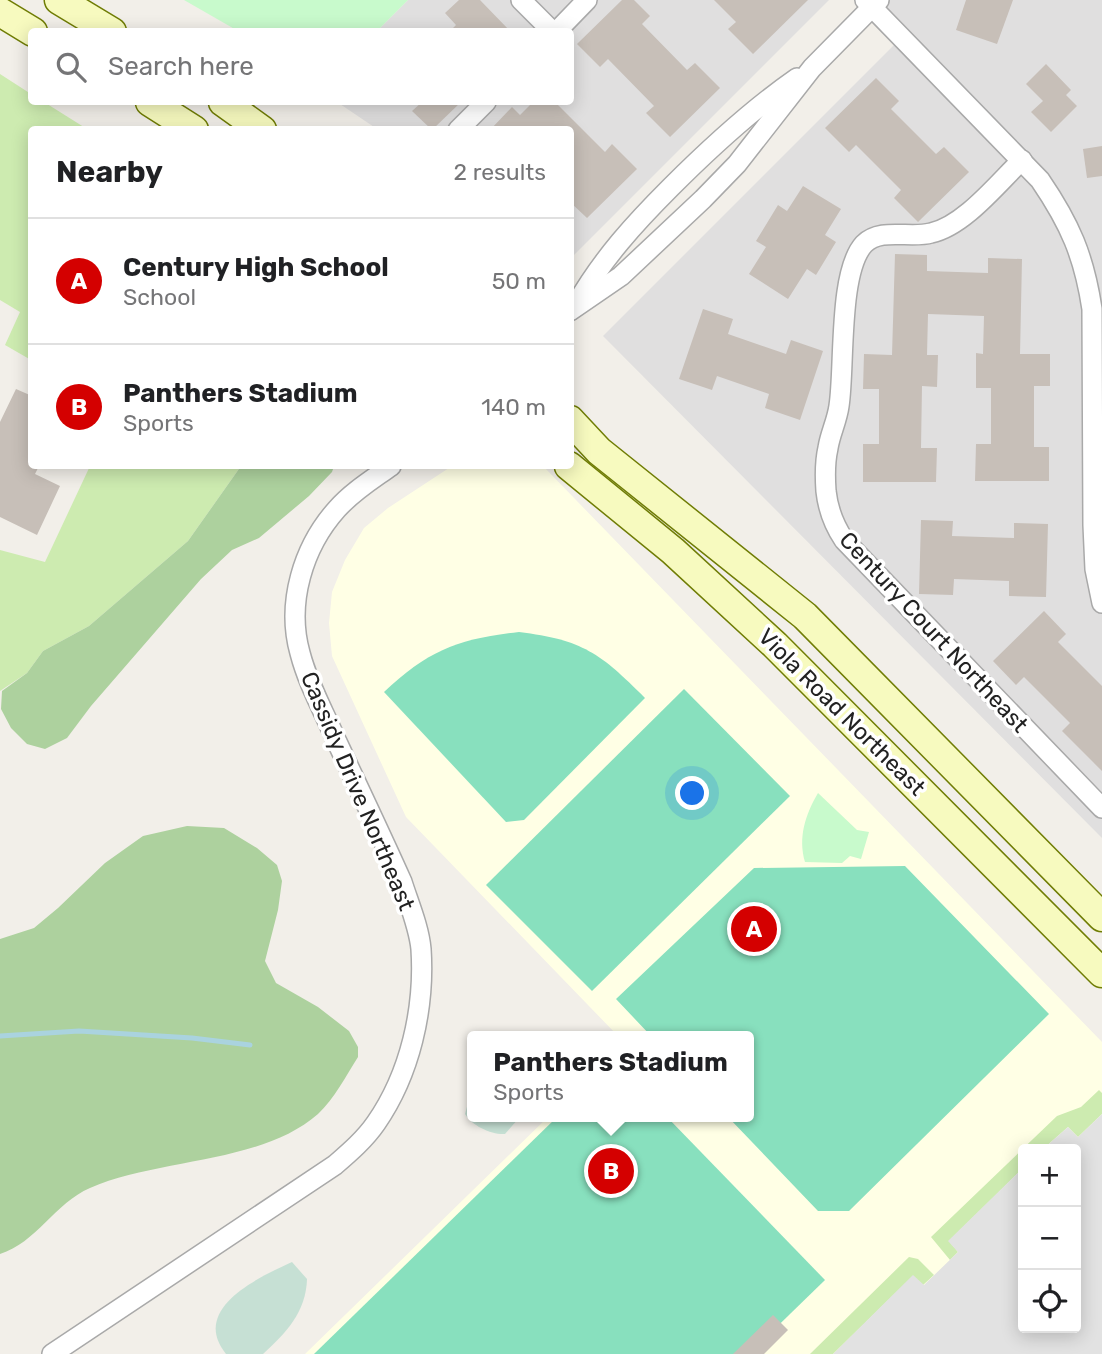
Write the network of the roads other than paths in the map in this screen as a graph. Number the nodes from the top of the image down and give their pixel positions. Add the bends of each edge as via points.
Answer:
1 (59, 0) edge
2 (520, 0) edge
3 (587, 0) edge
4 (872, 2) edge
5 (0, 12) edge
6 (105, 28) edge
7 (550, 28) edge
8 (558, 28) edge
9 (28, 29) edge
10 (812, 68) junction
11 (155, 105) edge
12 (227, 105) edge
13 (483, 105) edge
14 (188, 126) edge
15 (256, 126) edge
16 (462, 126) edge
17 (1022, 160) junction
18 (1095, 277) edge
19 (574, 307) edge
20 (574, 308) edge
21 (574, 424) edge
22 (387, 469) edge
23 (573, 469) edge
24 (1102, 603) edge
25 (1102, 808) edge
26 (1102, 917) edge
27 (1102, 973) edge
28 (52, 1354) edge

1 - 6 main road
2 - 7 street
3 - 8 street
4 - 10 street
4 - 17 street
5 - 9 main road
10 - 19 street via 709,149 629,229
10 - 20 street via 737,164 703,199 621,276
11 - 14 main road
12 - 15 main road
13 - 16 street
17 - 18 street via 1060,211
17 - 25 street, Century Court Northeast via 946,228 918,235 881,235 858,253 848,290 839,405 828,448 826,491 831,516 844,540
18 - 24 street via 1093,525
21 - 26 main road, Viola Road Northeast via 598,451 805,617
22 - 28 street, Cassidy Drive Northeast via 360,487 321,531 300,579 295,627 307,677 414,917 421,947 421,979 414,1037 404,1068 376,1124 335,1166
23 - 27 main road, Viola Road Northeast via 673,551 775,645

